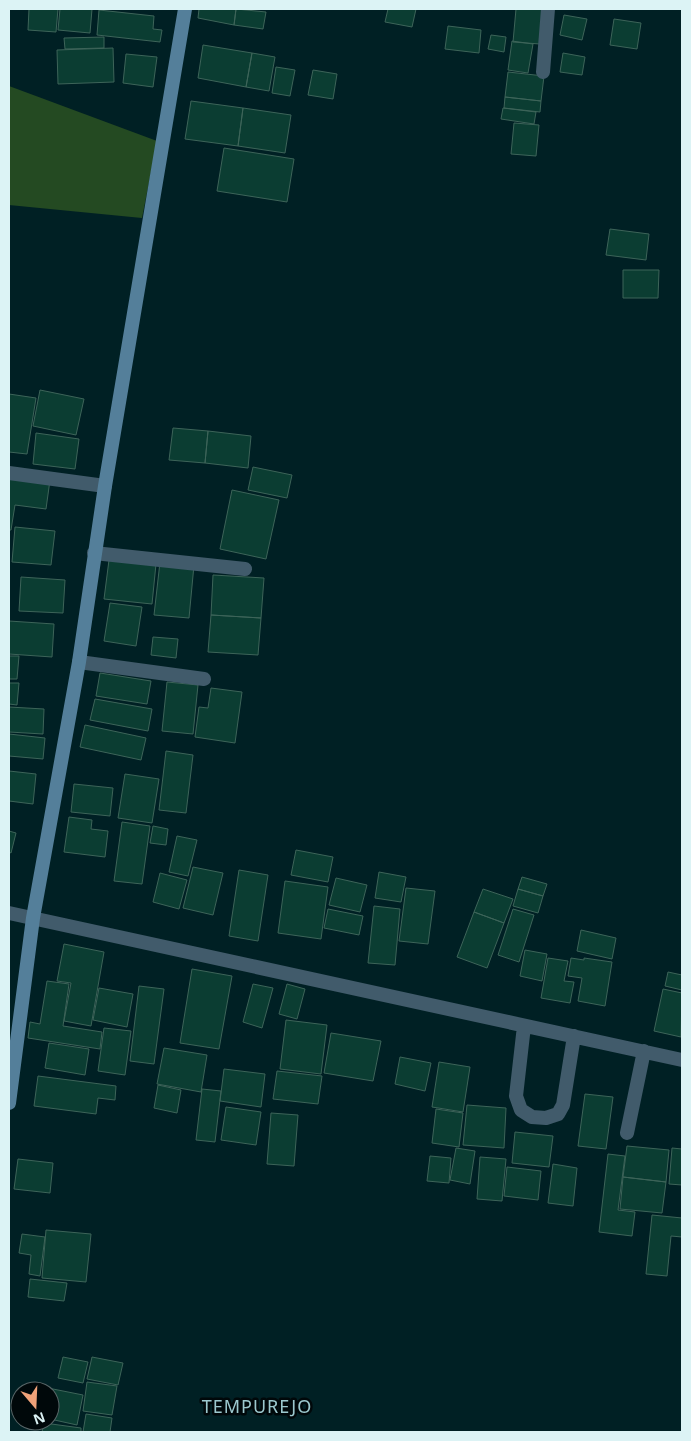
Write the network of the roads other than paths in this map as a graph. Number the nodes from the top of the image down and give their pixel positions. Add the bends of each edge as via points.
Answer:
1 (185, 9) edge
2 (548, 9) edge
3 (544, 72) dead end
4 (9, 473) edge
5 (105, 486) junction
6 (94, 553) junction
7 (245, 569) dead end
8 (78, 662) junction
9 (204, 679) dead end
10 (9, 913) edge
11 (33, 918) junction
12 (524, 1026) junction
13 (574, 1036) junction
14 (644, 1051) junction
15 (682, 1060) edge
16 (9, 1103) edge
17 (627, 1133) dead end

1 - 5 main road
2 - 3 street
4 - 5 street
5 - 6 main road
6 - 7 street
6 - 8 main road
8 - 9 street
8 - 11 main road
10 - 11 street
11 - 12 street
11 - 16 main road
12 - 13 street
12 - 13 street via 516,1096 521,1110 532,1117 546,1118 558,1114 563,1105
13 - 14 street
14 - 15 street
14 - 17 street

